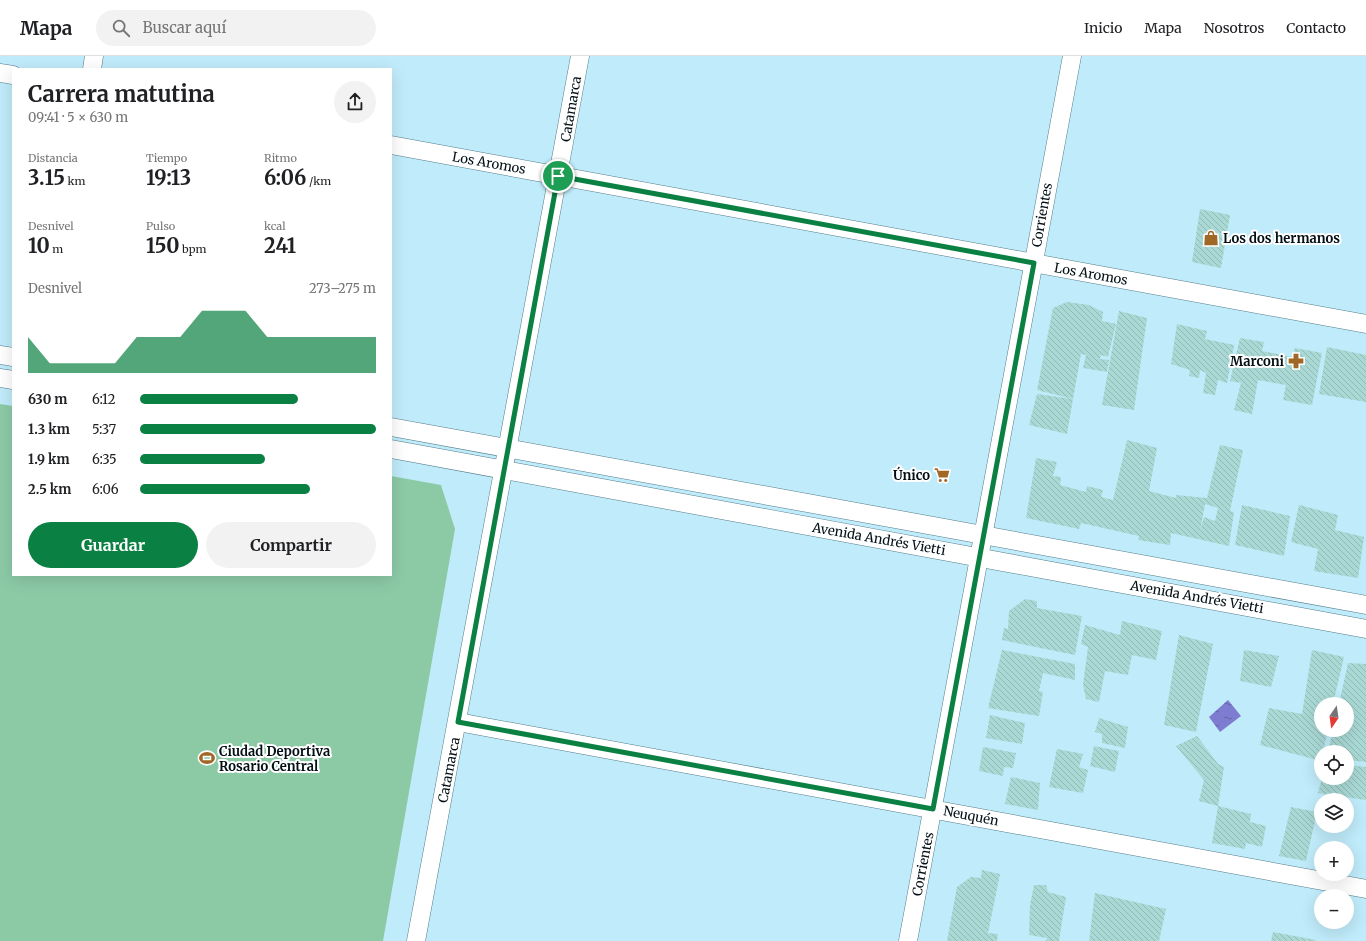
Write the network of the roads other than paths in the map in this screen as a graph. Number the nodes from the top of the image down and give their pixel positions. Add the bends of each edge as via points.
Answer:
1 (94, 56) edge
2 (580, 56) edge
3 (1072, 56) edge
4 (92, 68) edge
5 (0, 73) edge
6 (12, 75) edge
7 (392, 145) edge
8 (558, 176) junction
9 (1034, 263) junction
10 (1366, 324) edge
11 (0, 355) edge
12 (12, 357) edge
13 (0, 378) edge
14 (12, 380) edge
15 (392, 427) edge
16 (508, 448) junction
17 (392, 450) edge
18 (504, 470) junction
19 (984, 535) junction
20 (979, 557) junction
21 (1366, 605) edge
22 (1366, 629) edge
23 (458, 722) junction
24 (933, 809) junction
25 (1366, 889) edge
26 (416, 941) edge
27 (908, 941) edge

1 - 4 street
2 - 8 street, Catamarca
3 - 9 street, Corrientes
5 - 6 street
7 - 8 street, Los Aromos
8 - 9 street, Los Aromos
8 - 16 street, Catamarca
9 - 10 street, Los Aromos
9 - 19 street, Corrientes
11 - 12 street
13 - 14 street
15 - 16 street, Avenida Andrés Vietti
16 - 18 street, Catamarca
16 - 19 street, Avenida Andrés Vietti
17 - 18 street, Avenida Andrés Vietti
18 - 20 street, Avenida Andrés Vietti
18 - 23 street, Catamarca
19 - 20 street, Corrientes
19 - 21 street, Avenida Andrés Vietti
20 - 22 street, Avenida Andrés Vietti
20 - 24 street, Corrientes
23 - 24 street, Neuquén
23 - 26 street, Catamarca
24 - 25 street, Neuquén
24 - 27 street, Corrientes

